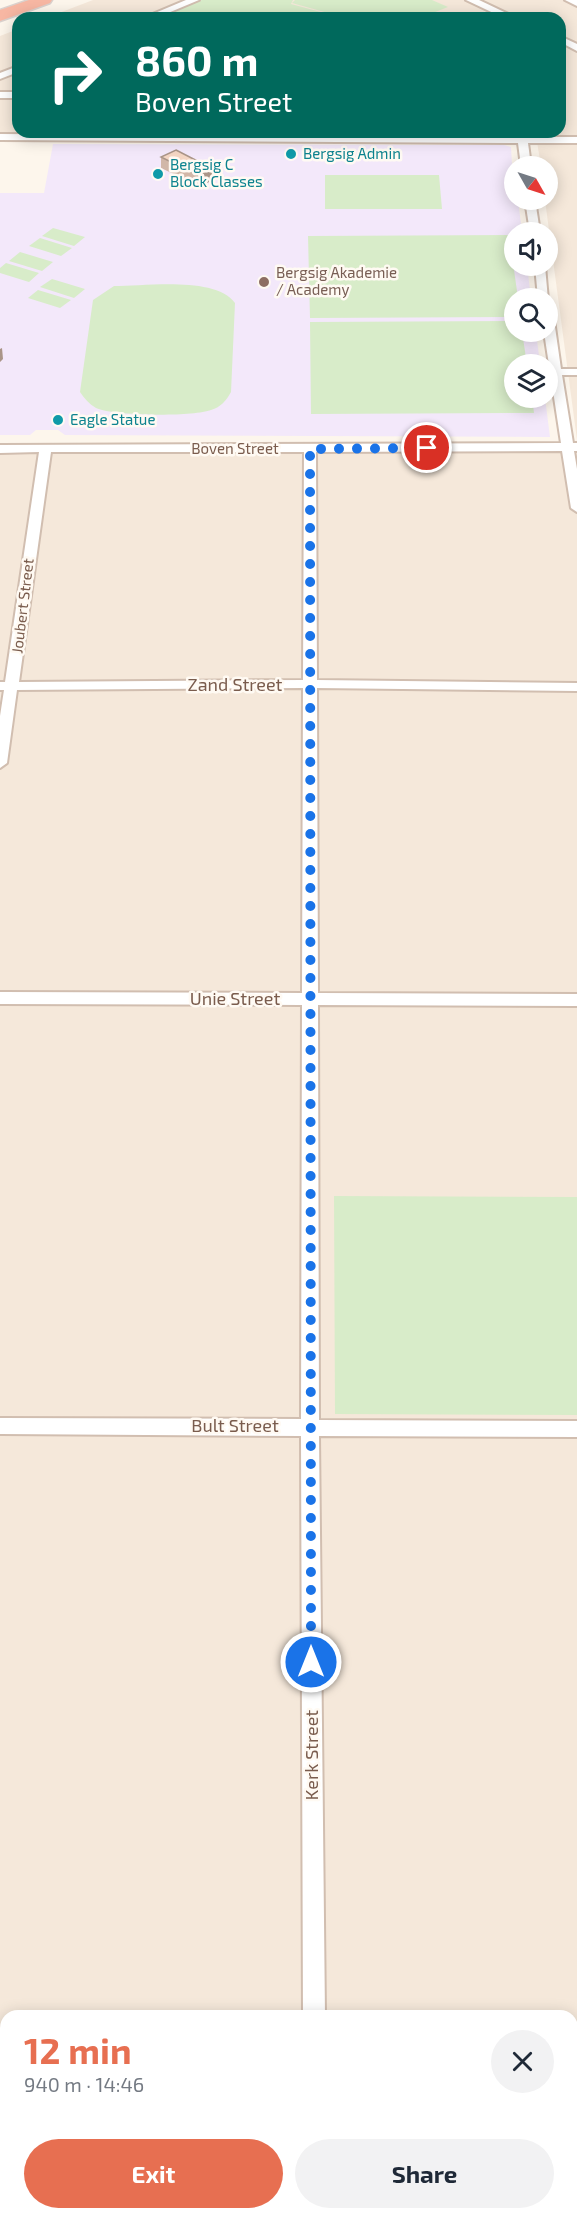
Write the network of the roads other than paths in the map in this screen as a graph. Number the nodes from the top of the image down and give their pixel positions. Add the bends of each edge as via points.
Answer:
1 (44, 0) edge
2 (194, 0) edge
3 (471, 0) edge
4 (570, 0) edge
5 (577, 3) edge
6 (163, 12) edge
7 (498, 12) edge
8 (0, 16) edge
9 (521, 138) edge
10 (549, 138) edge
11 (577, 140) edge
12 (524, 156) edge
13 (558, 372) edge
14 (577, 372) edge
15 (558, 385) edge
16 (572, 447) edge
17 (0, 448) edge
18 (46, 448) junction
19 (310, 449) junction
20 (577, 508) edge
21 (310, 684) junction
22 (6, 686) edge
23 (577, 687) edge
24 (0, 763) edge
25 (0, 998) edge
26 (310, 999) junction
27 (577, 1000) edge
28 (0, 1426) edge
29 (310, 1426) junction
30 (577, 1430) edge
31 (314, 2010) edge

1 - 8 highway
2 - 6 street
3 - 7 street
4 - 5 street
9 - 12 street
10 - 11 street
13 - 14 street
15 - 16 street
16 - 19 street, Boven Street
16 - 20 street
17 - 18 street, Boven Street
18 - 19 street, Boven Street
18 - 22 street, Joubert Street
19 - 21 street, Kerk Street
21 - 22 street, Zand Street
21 - 23 street, Zand Street
21 - 26 street, Kerk Street
22 - 24 street, Joubert Street
25 - 26 street, Unie Street
26 - 27 street, Unie Street
26 - 29 street, Kerk Street
28 - 29 street, Bult Street
29 - 30 street, Bult Street
29 - 31 street, Kerk Street

